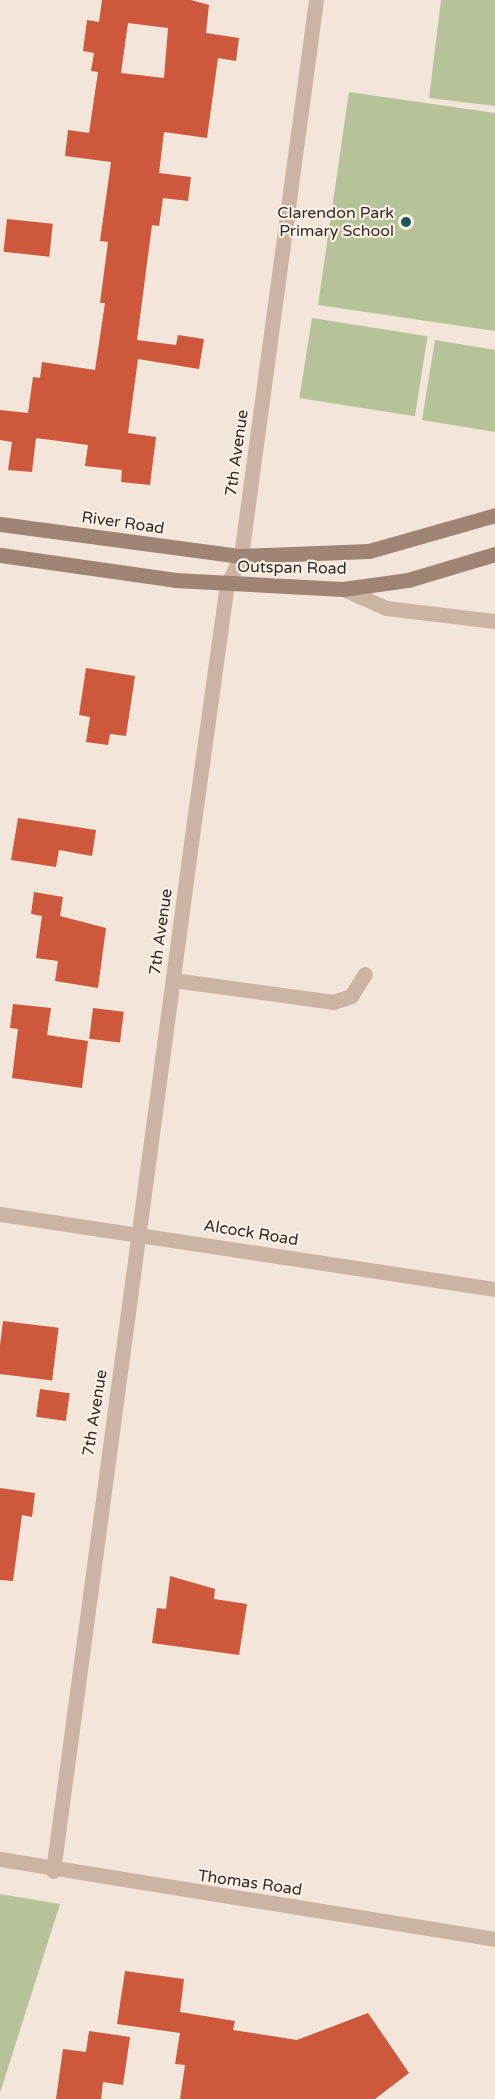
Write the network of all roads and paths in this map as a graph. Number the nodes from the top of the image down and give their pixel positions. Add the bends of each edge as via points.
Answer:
1 (316, 0) edge
2 (495, 515) edge
3 (0, 524) edge
4 (495, 554) edge
5 (0, 555) edge
6 (241, 556) junction
7 (227, 585) junction
8 (343, 589) junction
9 (495, 621) edge
10 (365, 974) dead end
11 (173, 980) junction
12 (0, 1214) edge
13 (136, 1234) junction
14 (495, 1289) edge
15 (0, 1858) edge
16 (53, 1871) junction
17 (495, 1939) edge

1 - 6 street, 7th Avenue
2 - 6 main road, Outspan Road via 369,551
3 - 6 main road, River Road
4 - 8 main road, Outspan Road via 408,580
5 - 7 main road
6 - 7 street, 7th Avenue
7 - 8 main road, Outspan Road
7 - 11 street, 7th Avenue
8 - 9 street via 386,608
10 - 11 street via 351,996 333,1002
11 - 13 street, 7th Avenue
12 - 13 street, Alcock Road
13 - 14 street, Alcock Road
13 - 16 street, 7th Avenue
15 - 16 street, Thomas Road
16 - 17 street, Thomas Road

